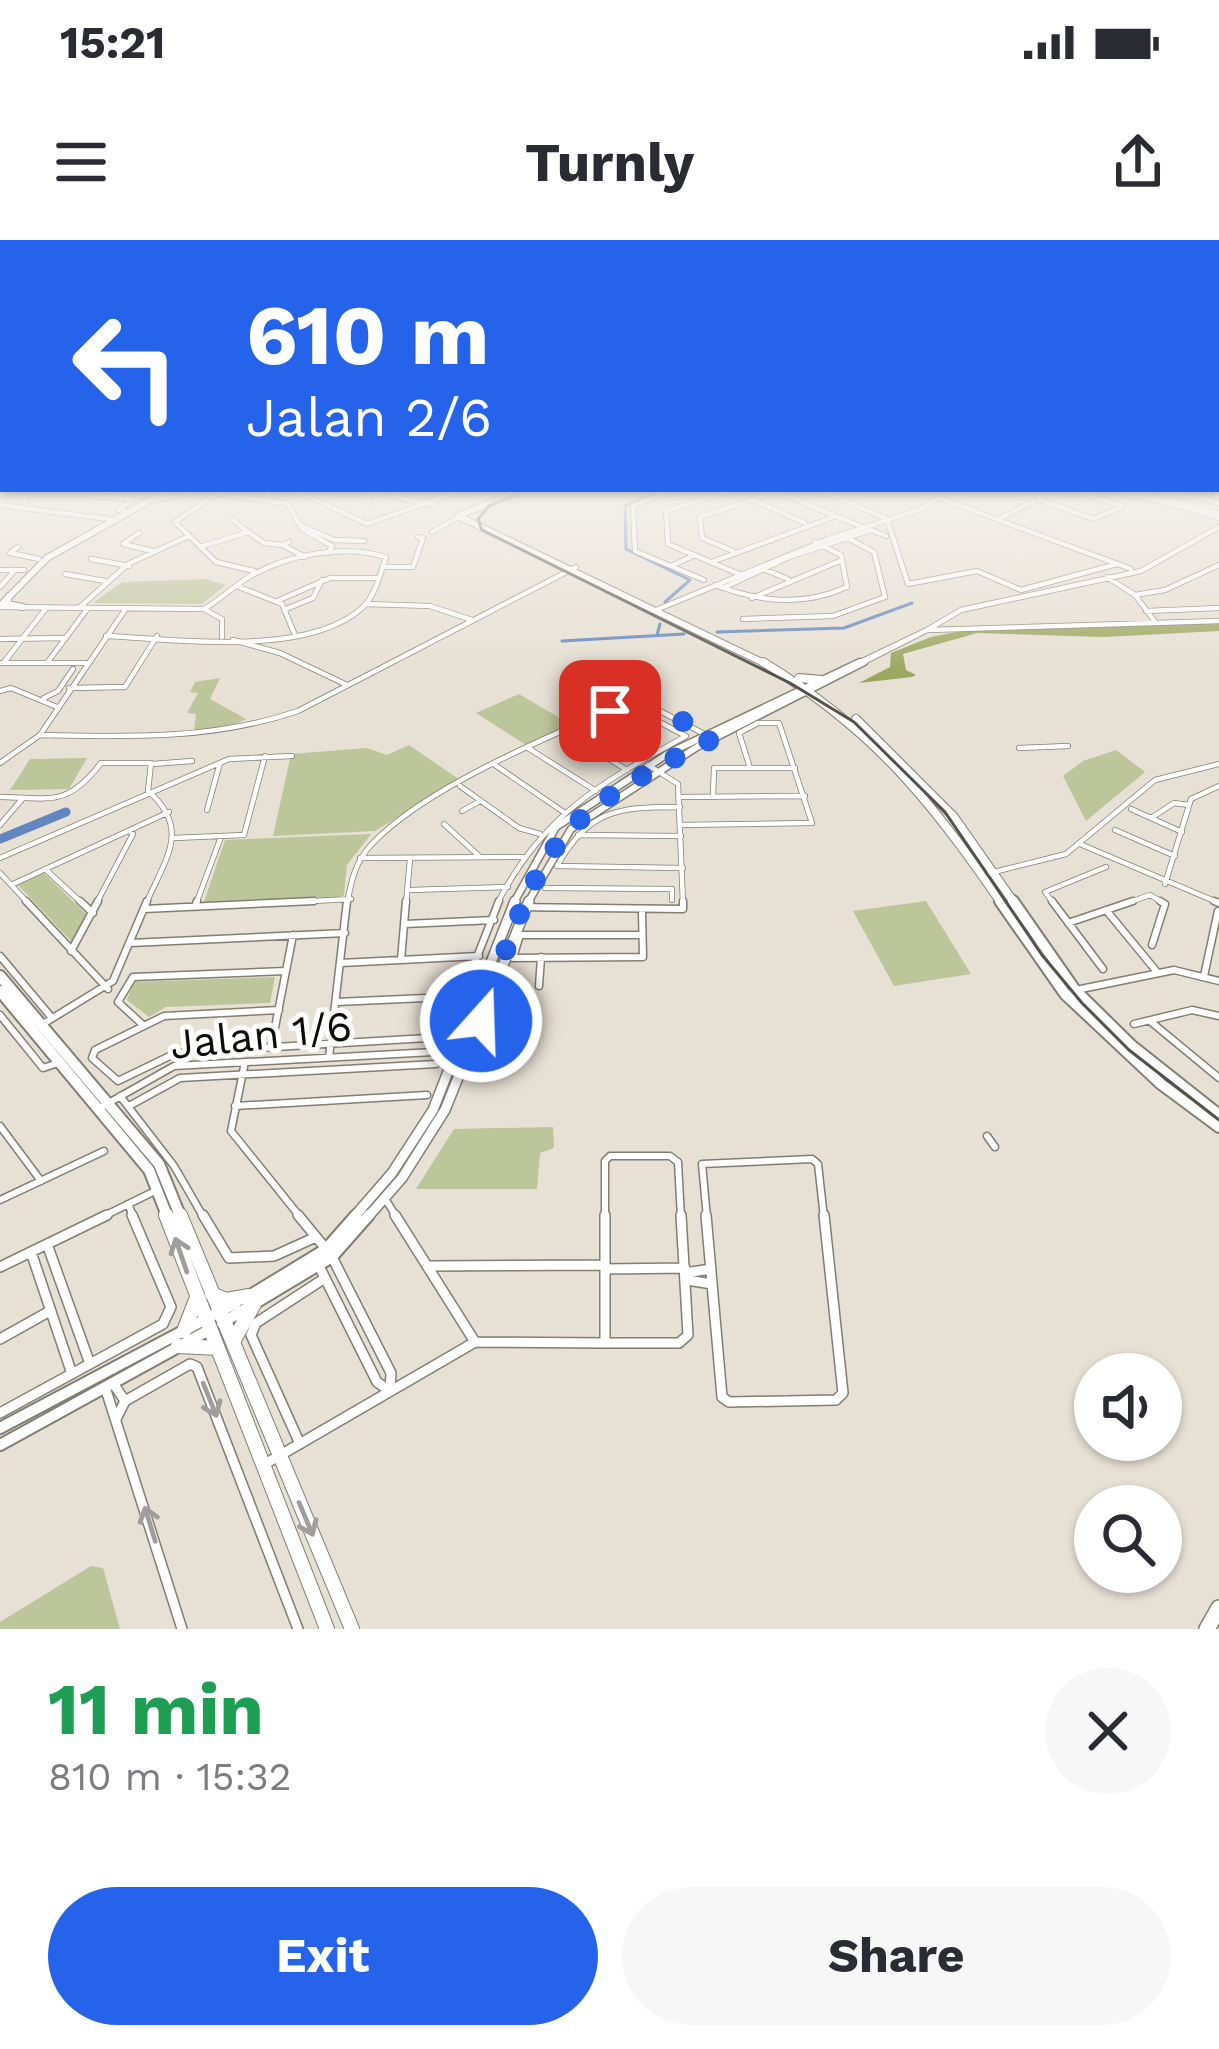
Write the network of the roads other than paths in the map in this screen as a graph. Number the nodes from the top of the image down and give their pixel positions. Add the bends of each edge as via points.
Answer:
1 (17, 547) dead end
2 (62, 547) edge
3 (67, 547) edge
4 (135, 547) edge
5 (163, 547) edge
6 (200, 547) edge
7 (291, 547) edge
8 (329, 547) edge
9 (420, 547) edge
10 (526, 547) edge
11 (635, 547) edge
12 (675, 547) edge
13 (724, 547) edge
14 (746, 547) edge
15 (809, 547) edge
16 (811, 547) edge
17 (824, 547) edge
18 (864, 547) edge
19 (896, 547) edge
20 (1071, 547) edge
21 (1173, 547) edge
22 (153, 551) junction
23 (734, 551) junction
24 (328, 553) junction
25 (694, 555) junction
26 (307, 557) junction
27 (39, 560) junction
28 (91, 560) dead end
29 (842, 560) junction
30 (712, 562) junction
31 (1117, 564) junction
32 (130, 566) junction
33 (671, 566) junction
34 (382, 567) junction
35 (570, 568) junction
36 (1218, 568) edge
37 (763, 569) junction
38 (0, 570) edge
39 (20, 570) junction
40 (1134, 570) junction
41 (258, 572) junction
42 (65, 574) dead end
43 (739, 574) junction
44 (1107, 577) junction
45 (378, 578) junction
46 (322, 580) junction
47 (704, 580) dead end
48 (789, 580) junction
49 (105, 581) junction
50 (237, 586) junction
51 (719, 587) junction
52 (3, 592) edge
53 (1135, 595) junction
54 (749, 600) junction
55 (796, 600) junction
56 (277, 601) junction
57 (366, 604) junction
58 (23, 607) junction
59 (0, 608) edge
60 (47, 608) junction
61 (80, 608) junction
62 (88, 608) junction
63 (126, 608) junction
64 (286, 608) junction
65 (661, 608) junction
66 (1219, 608) edge
67 (204, 609) junction
68 (1146, 611) junction
69 (802, 617) junction
70 (743, 619) dead end
71 (472, 620) junction
72 (1219, 621) edge
73 (1156, 623) junction
74 (928, 630) junction
75 (295, 635) junction
76 (106, 636) junction
77 (157, 636) junction
78 (23, 638) junction
79 (66, 638) junction
80 (225, 638) junction
81 (0, 639) edge
82 (2, 663) edge
83 (47, 663) junction
84 (87, 663) junction
85 (73, 669) dead end
86 (67, 678) junction
87 (76, 678) junction
88 (794, 678) junction
89 (347, 685) junction
90 (817, 687) junction
91 (69, 688) junction
92 (0, 691) edge
93 (786, 697) junction
94 (44, 698) junction
95 (798, 698) junction
96 (626, 704) junction
97 (832, 704) junction
98 (57, 707) junction
99 (599, 716) junction
100 (565, 732) junction
101 (40, 735) junction
102 (709, 737) junction
103 (1068, 746) dead end
104 (528, 748) junction
105 (1018, 748) dead end
106 (658, 752) junction
107 (265, 756) junction
108 (292, 756) dead end
109 (192, 761) dead end
110 (0, 763) edge
111 (219, 763) junction
112 (152, 764) junction
113 (1219, 764) edge
114 (495, 765) junction
115 (652, 768) junction
116 (749, 768) junction
117 (796, 769) junction
118 (628, 770) junction
119 (460, 786) junction
120 (1219, 786) edge
121 (148, 791) junction
122 (597, 791) junction
123 (713, 796) junction
124 (805, 796) junction
125 (0, 797) edge
126 (679, 797) junction
127 (23, 798) junction
128 (481, 800) junction
129 (1189, 805) junction
130 (680, 807) junction
131 (1131, 809) dead end
132 (207, 810) dead end
133 (463, 811) dead end
134 (170, 812) junction
135 (565, 812) junction
136 (1151, 818) junction
137 (444, 824) dead end
138 (0, 825) edge
139 (680, 825) junction
140 (1115, 830) dead end
141 (129, 831) junction
142 (1182, 832) junction
143 (540, 834) junction
144 (574, 835) junction
145 (221, 836) junction
146 (681, 836) junction
147 (174, 838) junction
148 (1080, 844) junction
149 (479, 856) junction
150 (1175, 856) junction
151 (0, 857) edge
152 (523, 857) junction
153 (360, 858) junction
154 (983, 858) junction
155 (410, 859) junction
156 (971, 859) junction
157 (1106, 867) dead end
158 (682, 868) junction
159 (45, 869) junction
160 (0, 873) edge
161 (987, 874) junction
162 (1166, 884) junction
163 (11, 885) junction
164 (508, 886) junction
165 (545, 888) dead end
166 (408, 890) junction
167 (1219, 891) edge
168 (351, 899) junction
169 (672, 900) dead end
170 (1218, 906) edge
171 (195, 907) junction
172 (511, 907) junction
173 (144, 909) junction
174 (524, 909) junction
175 (1106, 910) junction
176 (642, 911) junction
177 (93, 913) junction
178 (494, 920) junction
179 (1068, 923) junction
180 (405, 924) junction
181 (345, 933) junction
182 (293, 935) junction
183 (643, 935) junction
184 (130, 943) junction
185 (1152, 945) dead end
186 (71, 951) junction
187 (0, 956) edge
188 (478, 956) junction
189 (542, 957) junction
190 (401, 960) junction
191 (341, 964) junction
192 (1103, 970) dead end
193 (286, 971) junction
194 (1157, 972) junction
195 (0, 976) edge
196 (1204, 976) junction
197 (1219, 981) edge
198 (539, 986) dead end
199 (1065, 986) junction
200 (108, 989) junction
201 (0, 991) edge
202 (448, 997) dead end
203 (336, 1002) junction
204 (279, 1010) junction
205 (0, 1016) edge
206 (1219, 1016) edge
207 (53, 1019) junction
208 (1150, 1021) junction
209 (1135, 1024) dead end
210 (143, 1025) junction
211 (36, 1028) junction
212 (444, 1037) junction
213 (331, 1044) junction
214 (1123, 1044) junction
215 (271, 1048) junction
216 (464, 1050) junction
217 (440, 1051) junction
218 (329, 1057) junction
219 (245, 1062) junction
220 (58, 1063) junction
221 (436, 1064) dead end
222 (242, 1075) junction
223 (1219, 1078) edge
224 (427, 1095) dead end
225 (108, 1103) junction
226 (129, 1106) junction
227 (235, 1106) junction
228 (1219, 1115) edge
229 (0, 1126) edge
230 (1219, 1127) edge
231 (987, 1136) dead end
232 (995, 1148) dead end
233 (104, 1151) dead end
234 (41, 1181) junction
235 (163, 1186) junction
236 (0, 1200) edge
237 (386, 1200) junction
238 (128, 1204) junction
239 (316, 1238) junction
240 (47, 1244) junction
241 (31, 1252) junction
242 (329, 1253) junction
243 (319, 1266) junction
244 (429, 1266) junction
245 (0, 1267) edge
246 (605, 1267) junction
247 (711, 1269) junction
248 (685, 1274) junction
249 (325, 1278) junction
250 (712, 1283) junction
251 (212, 1294) junction
252 (196, 1300) junction
253 (251, 1300) junction
254 (50, 1312) junction
255 (222, 1316) junction
256 (207, 1324) junction
257 (0, 1339) edge
258 (181, 1339) junction
259 (234, 1342) junction
260 (475, 1342) junction
261 (605, 1343) junction
262 (218, 1348) junction
263 (90, 1364) junction
264 (72, 1374) junction
265 (109, 1385) junction
266 (390, 1391) junction
267 (125, 1401) junction
268 (0, 1413) edge
269 (116, 1419) junction
270 (0, 1428) edge
271 (300, 1444) junction
272 (0, 1445) edge
273 (280, 1456) junction
274 (264, 1465) junction
275 (1219, 1607) edge
276 (182, 1629) edge
277 (298, 1629) edge
278 (326, 1629) edge
279 (352, 1629) edge
280 (1207, 1629) edge

1 - 27 street via 10,553
2 - 27 main road
3 - 52 main road
4 - 22 street
5 - 22 street
6 - 41 street via 216,562
7 - 26 street
8 - 24 street
9 - 34 street via 413,567
10 - 35 main road
11 - 33 street
12 - 25 street
13 - 23 street
14 - 23 street
15 - 43 street
16 - 37 street
17 - 29 street
18 - 69 street via 874,552 885,597 833,616
19 - 31 street via 908,584 976,571 1021,590
20 - 31 street
21 - 40 street
22 - 32 street
23 - 30 street
24 - 26 street
24 - 34 street via 380,554
25 - 30 street
25 - 33 street
26 - 41 street
27 - 39 main road
28 - 32 street
29 - 48 street
29 - 55 street via 847,587
30 - 43 street
31 - 40 street
32 - 49 street
33 - 47 street
34 - 45 street
35 - 65 main road
35 - 71 street
36 - 53 street
37 - 48 street
37 - 51 street
38 - 39 street
39 - 52 main road
40 - 44 street
41 - 50 street
42 - 49 street
43 - 51 street
44 - 53 street
44 - 74 street via 961,610
45 - 46 street
45 - 57 street
46 - 56 street
46 - 64 street via 314,598
48 - 54 street
49 - 61 street
50 - 56 street
50 - 67 street
51 - 54 street
51 - 65 street
52 - 58 main road via 7,604
52 - 59 main road
53 - 68 street
54 - 55 street
55 - 69 street
56 - 64 street
57 - 71 street via 430,606
57 - 75 street
58 - 59 main road
58 - 60 street
60 - 61 street
60 - 78 street
61 - 62 street
62 - 63 street
62 - 79 street
63 - 67 street
63 - 76 street
64 - 75 street
65 - 88 main road
66 - 68 street
67 - 80 street via 222,619
68 - 73 street
69 - 70 street
71 - 89 street
72 - 73 street
73 - 74 street
74 - 90 street
75 - 80 street
76 - 77 street
76 - 84 street
77 - 80 street
77 - 91 street via 125,686
78 - 79 street
78 - 81 street
78 - 82 street
79 - 83 street
80 - 89 street
82 - 83 street
83 - 84 street
84 - 87 street
85 - 86 street
86 - 87 street
86 - 94 street
87 - 91 street
88 - 90 main road
88 - 90 main road
88 - 93 main road
89 - 101 street via 279,718 214,735
90 - 93 street
90 - 95 street
90 - 97 main road
90 - 154 main road via 930,789
91 - 98 street
92 - 94 street
93 - 102 street
94 - 98 street
95 - 97 main road
95 - 102 street
96 - 99 street
96 - 102 street via 645,699
96 - 106 street via 686,736
97 - 156 main road via 934,805
98 - 101 street
99 - 100 street
99 - 106 street
100 - 104 street
100 - 118 street
101 - 110 street
102 - 115 street
103 - 105 street
104 - 114 street
104 - 122 street
106 - 118 street
107 - 108 street
107 - 111 street
107 - 145 street via 244,835
109 - 112 street
111 - 121 street
111 - 132 street
112 - 121 street
112 - 127 street via 101,764 67,798
113 - 148 street via 1161,777
114 - 119 street
114 - 135 street
115 - 126 street via 678,784
115 - 172 street via 550,832
115 - 174 street via 566,835
116 - 117 street
116 - 117 street via 739,733 779,722
116 - 123 street via 712,769
117 - 124 street
118 - 122 street
119 - 128 street
119 - 153 street via 381,834
120 - 129 street via 1195,793
121 - 134 street
121 - 151 street
122 - 135 street
123 - 124 street
123 - 126 street
124 - 139 street via 812,820
125 - 127 street
126 - 130 street
127 - 138 street
128 - 133 street
128 - 143 street
129 - 136 street via 1174,803
129 - 142 street
130 - 139 street
130 - 144 street via 618,807
131 - 136 street
134 - 141 street
134 - 147 street
135 - 143 street
136 - 142 street
137 - 149 street
139 - 146 street
140 - 150 street
141 - 159 street
141 - 177 street
142 - 150 street
143 - 152 street
144 - 146 street
144 - 158 street via 557,866
145 - 147 street
145 - 171 street
146 - 158 street
147 - 173 street
148 - 161 street via 1047,861
148 - 162 street
149 - 152 street
149 - 155 street
150 - 162 street
152 - 164 street
153 - 155 street
153 - 168 street
154 - 156 main road via 980,865
154 - 161 main road
155 - 166 street
156 - 161 main road
157 - 179 street via 1046,892
158 - 176 street via 685,906
159 - 163 street
159 - 177 street
160 - 163 street
161 - 199 main road
162 - 170 street
163 - 186 street
164 - 166 street
164 - 178 street
165 - 169 street via 672,889
166 - 180 street
167 - 170 street
168 - 171 street
168 - 181 street
170 - 196 street
171 - 173 street
172 - 174 street
172 - 216 street
173 - 184 street
174 - 176 street
174 - 216 street
175 - 179 street
175 - 185 street via 1146,895 1163,901
175 - 194 street
176 - 183 street
177 - 186 street
178 - 180 street
178 - 188 street
179 - 192 street
180 - 190 street
181 - 182 street
181 - 191 street
182 - 184 street
182 - 193 street
183 - 189 street via 643,957
183 - 189 street via 520,935 513,958
184 - 200 street
186 - 200 street
187 - 207 street
188 - 190 street
188 - 212 street
189 - 198 street
190 - 191 street
191 - 203 street
193 - 204 street
193 - 210 street via 134,977 118,1002
194 - 196 street
194 - 199 street
195 - 211 main road
196 - 197 street
199 - 214 main road
200 - 207 street
201 - 211 main road
202 - 203 street
203 - 213 street
204 - 210 street via 168,1015
204 - 215 street
205 - 220 street via 43,1068
206 - 208 street via 1196,1010
207 - 211 street
208 - 209 street
208 - 223 street
210 - 215 street via 95,1050 92,1058 111,1080 176,1053
211 - 220 main road
211 - 225 main road
212 - 213 street
212 - 217 street
213 - 215 street
213 - 218 street
214 - 228 main road
214 - 230 main road
216 - 217 street, Jalan 1/6
216 - 237 street via 445,1110
216 - 242 street via 392,1173
217 - 218 street, Jalan 1/6
218 - 219 street, Jalan 1/6
219 - 222 street
219 - 225 street, Jalan 1/6 via 174,1066
220 - 225 main road
221 - 222 street
222 - 226 street via 173,1079
222 - 227 street
224 - 227 street
225 - 226 street
225 - 235 main road via 151,1150
226 - 239 street via 229,1258 261,1262
227 - 239 street via 231,1131
229 - 234 street
231 - 232 street
233 - 234 street
234 - 236 street
235 - 238 street
235 - 251 main road
252 -> 235 main road
237 - 242 street
237 - 244 street
238 - 240 street
238 - 263 street via 171,1307 164,1324
239 - 242 street
240 - 241 street
240 - 263 street
241 - 245 street
241 - 254 street
242 - 243 street
242 - 253 street
242 - 266 street via 391,1373
243 - 249 street
243 - 253 street
244 - 246 street
244 - 260 street
246 - 248 street
246 - 248 street via 605,1161 670,1156 678,1162
246 - 261 street
247 - 248 street
247 - 250 street
247 - 250 street via 705,1161 818,1164 843,1394 729,1402 722,1396
248 - 250 street
248 - 261 street via 688,1335 679,1343
249 - 266 street via 377,1382
249 - 271 street via 256,1323 251,1335
251 - 253 main road
251 - 255 main road
252 - 256 main road
252 - 258 main road
253 - 255 street
253 - 259 main road
254 - 257 street
254 - 264 street
255 - 256 street
255 - 259 main road
256 - 258 street
256 - 262 main road
258 - 262 main road
258 - 265 street
258 - 270 street
259 - 273 main road
260 - 261 street
260 - 266 street
262 - 274 main road
263 - 264 street
264 - 268 street
265 - 267 street
265 - 269 street
265 - 272 street
266 - 271 street
267 - 269 street
267 -> 277 street via 196,1366
276 -> 269 street
271 - 273 street
273 - 274 street
273 -> 279 main road
274 - 278 main road
275 - 280 main road

